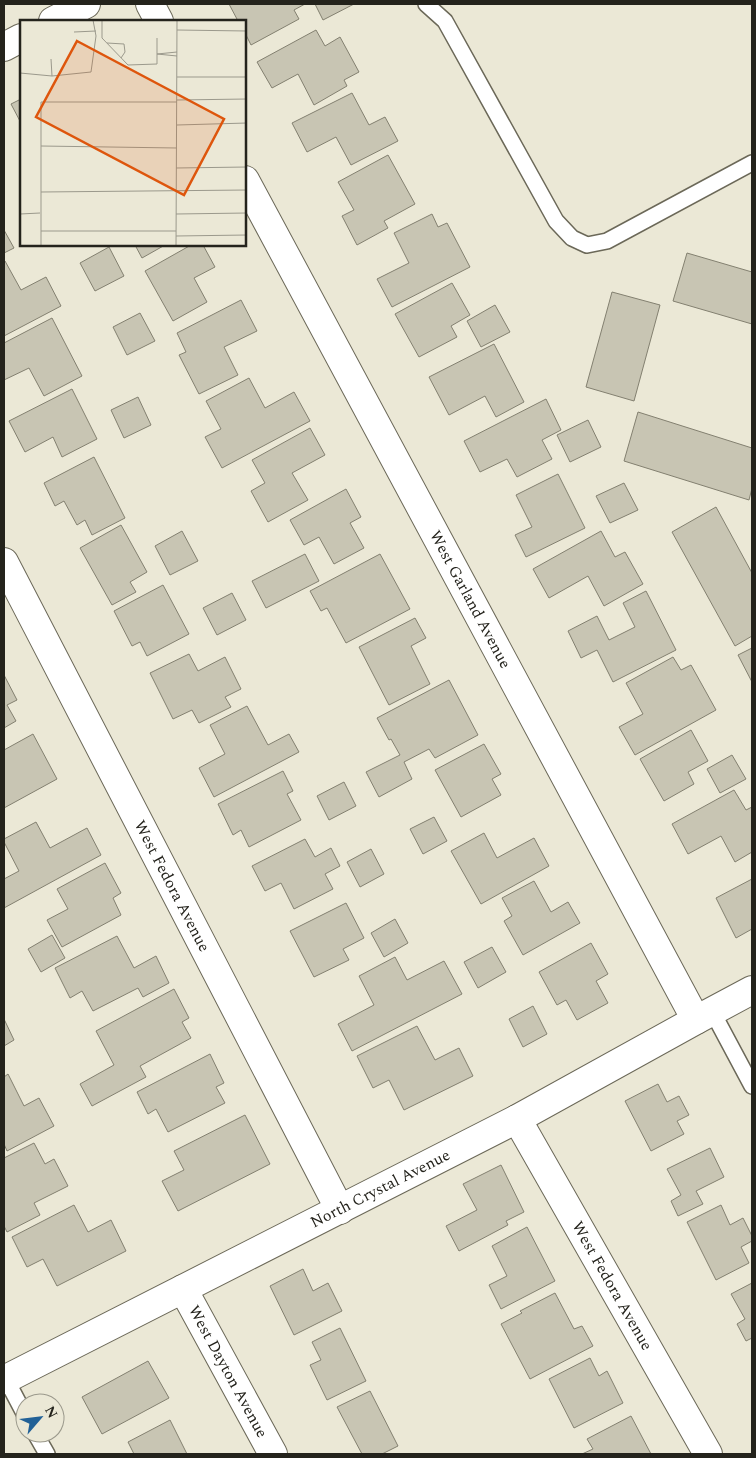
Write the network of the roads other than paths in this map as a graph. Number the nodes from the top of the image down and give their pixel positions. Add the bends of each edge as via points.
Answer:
1 (86, 4) edge
2 (150, 4) edge
3 (426, 4) edge
4 (55, 20) edge
5 (159, 20) edge
6 (20, 39) edge
7 (4, 47) edge
8 (752, 163) edge
9 (246, 182) edge
10 (4, 562) edge
11 (752, 990) edge
12 (704, 1016) junction
13 (752, 1086) edge
14 (517, 1119) junction
15 (340, 1210) junction
16 (183, 1289) junction
17 (4, 1378) edge
18 (15, 1397) edge
19 (41, 1443) edge
20 (47, 1454) edge
21 (273, 1454) edge
22 (708, 1454) edge

1 - 4 street
2 - 5 street
3 - 8 lane via 445,21 556,221 572,238 587,245 607,240
6 - 7 street
9 - 12 street, West Garland Avenue
10 - 15 street, West Fedora Avenue
11 - 12 street, North Crystal Avenue
12 - 13 lane
12 - 14 street, North Crystal Avenue
14 - 15 street, North Crystal Avenue
14 - 22 street, West Fedora Avenue
15 - 16 street, North Crystal Avenue
16 - 17 street, North Crystal Avenue
16 - 21 street, West Dayton Avenue
17 - 18 lane
19 - 20 lane

